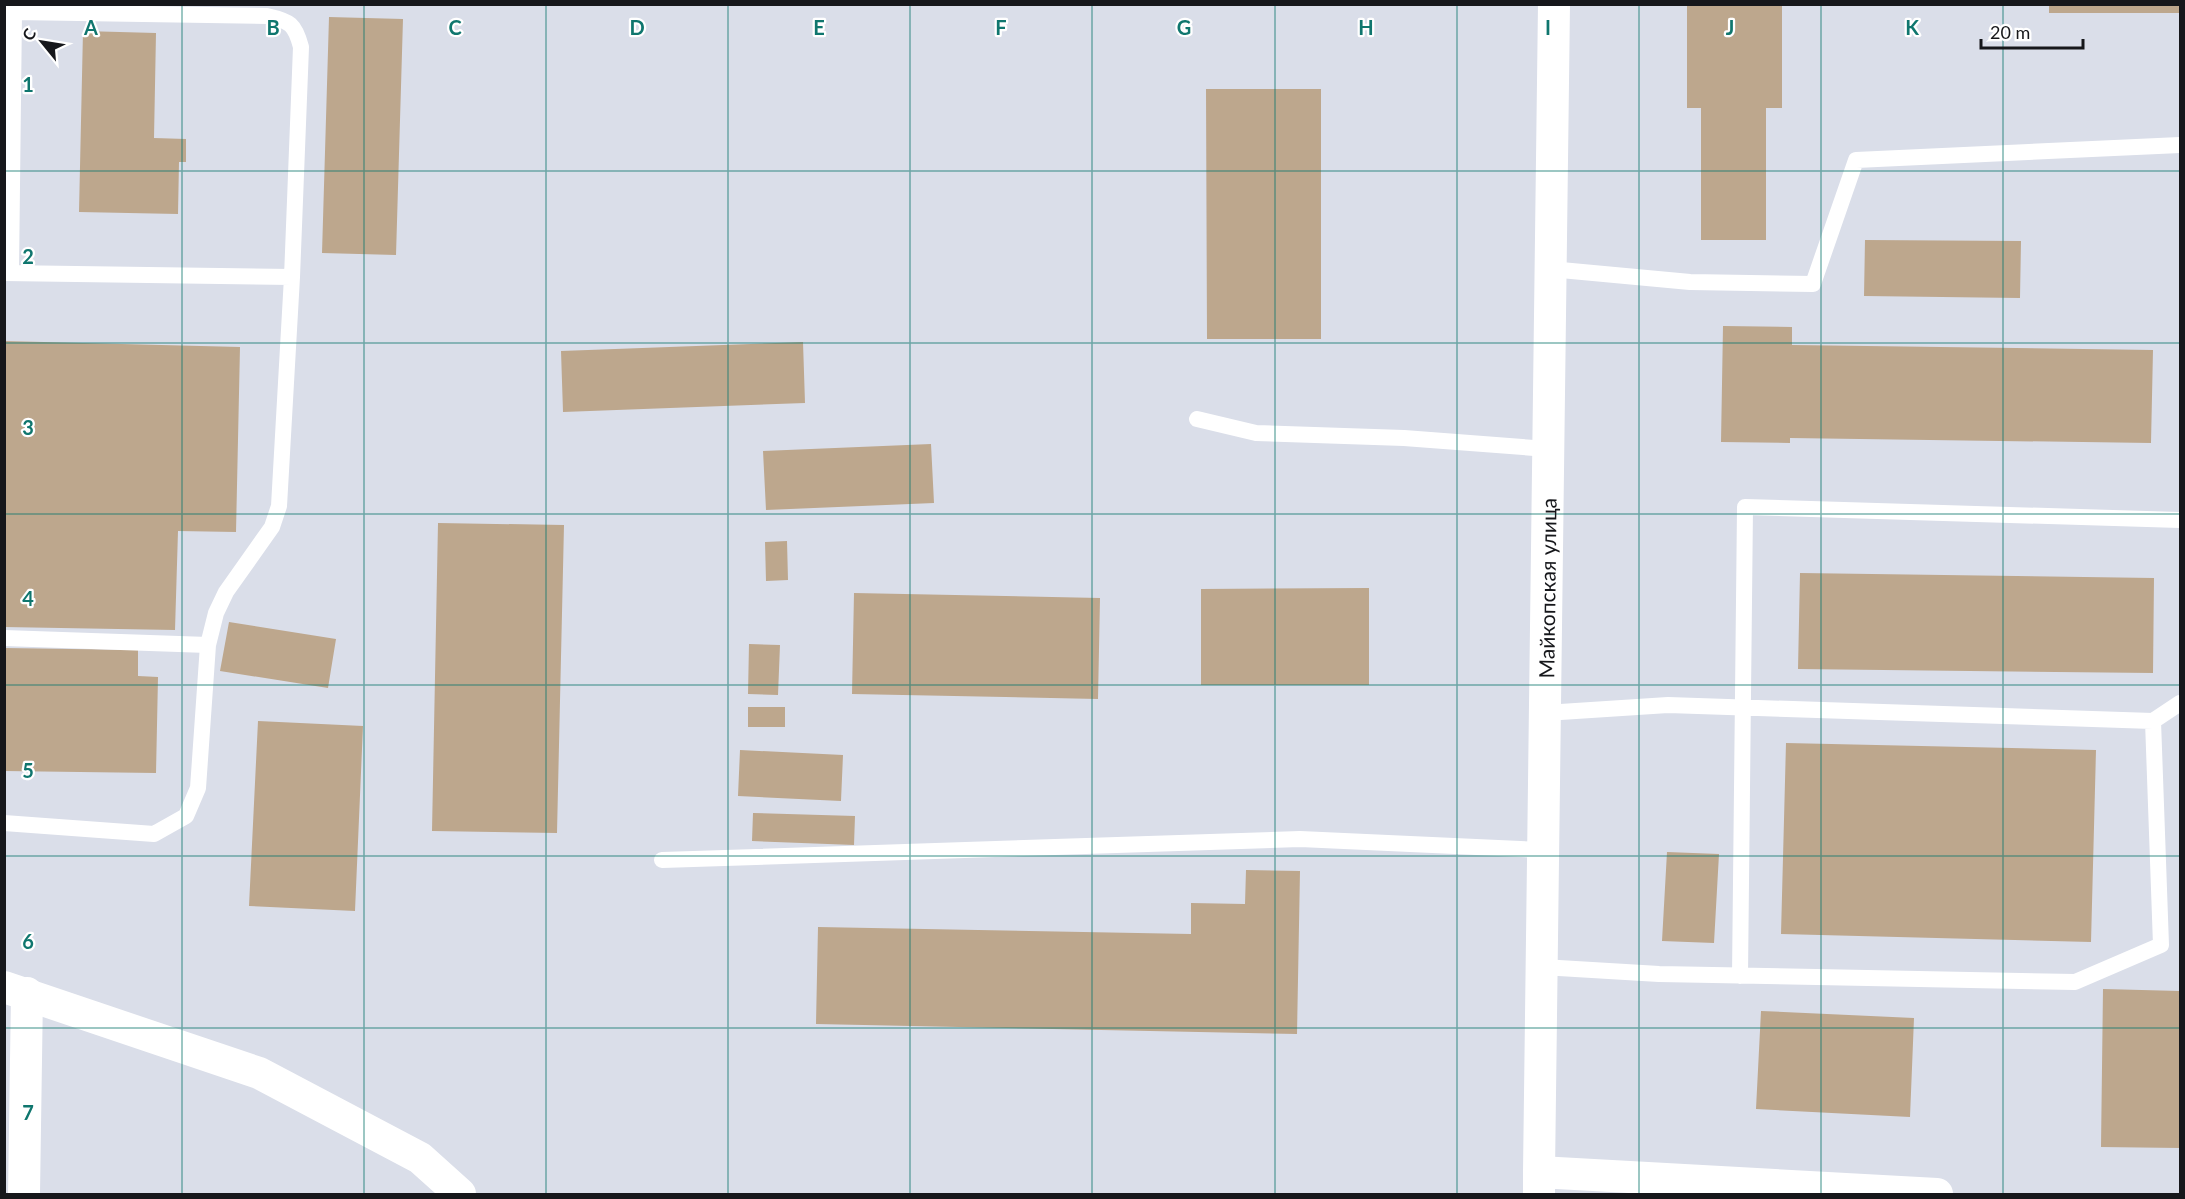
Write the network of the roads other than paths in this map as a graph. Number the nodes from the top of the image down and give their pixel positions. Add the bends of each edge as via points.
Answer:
1 (1554, 4) edge
2 (10, 8) edge
3 (2181, 145) edge
4 (1550, 269) junction
5 (8, 273) edge
6 (292, 277) junction
7 (1197, 418) dead end
8 (1548, 449) junction
9 (2181, 520) edge
10 (4, 638) edge
11 (208, 645) junction
12 (2181, 703) edge
13 (1744, 708) junction
14 (1545, 713) junction
15 (2153, 720) junction
16 (4, 823) edge
17 (1543, 850) junction
18 (662, 860) dead end
19 (1542, 967) junction
20 (1740, 976) junction
21 (16, 990) edge
22 (1539, 1183) edge
23 (24, 1194) edge
24 (460, 1194) edge
25 (1937, 1194) edge

1 - 4 street, Майкопская улица
2 - 5 lane
2 - 6 lane via 267,16 285,20 296,29 301,47
3 - 4 lane via 1856,160 1813,285 1690,282
4 - 8 street, Майкопская улица
5 - 6 lane
6 - 11 lane via 279,506 272,527 221,603
7 - 8 lane via 1256,433 1404,438
8 - 14 street, Майкопская улица
9 - 13 lane via 1745,507
10 - 11 lane
11 - 16 lane via 198,788 186,816 154,834
12 - 15 lane
13 - 14 lane via 1668,705
13 - 15 lane
13 - 20 lane
14 - 17 street, Майкопская улица
15 - 20 lane via 2161,945 2075,982
17 - 18 lane via 1300,839
17 - 19 street, Майкопская улица
19 - 20 lane
19 - 22 street, Майкопская улица
21 - 23 street
21 - 24 street via 259,1073 420,1158
22 - 25 street

